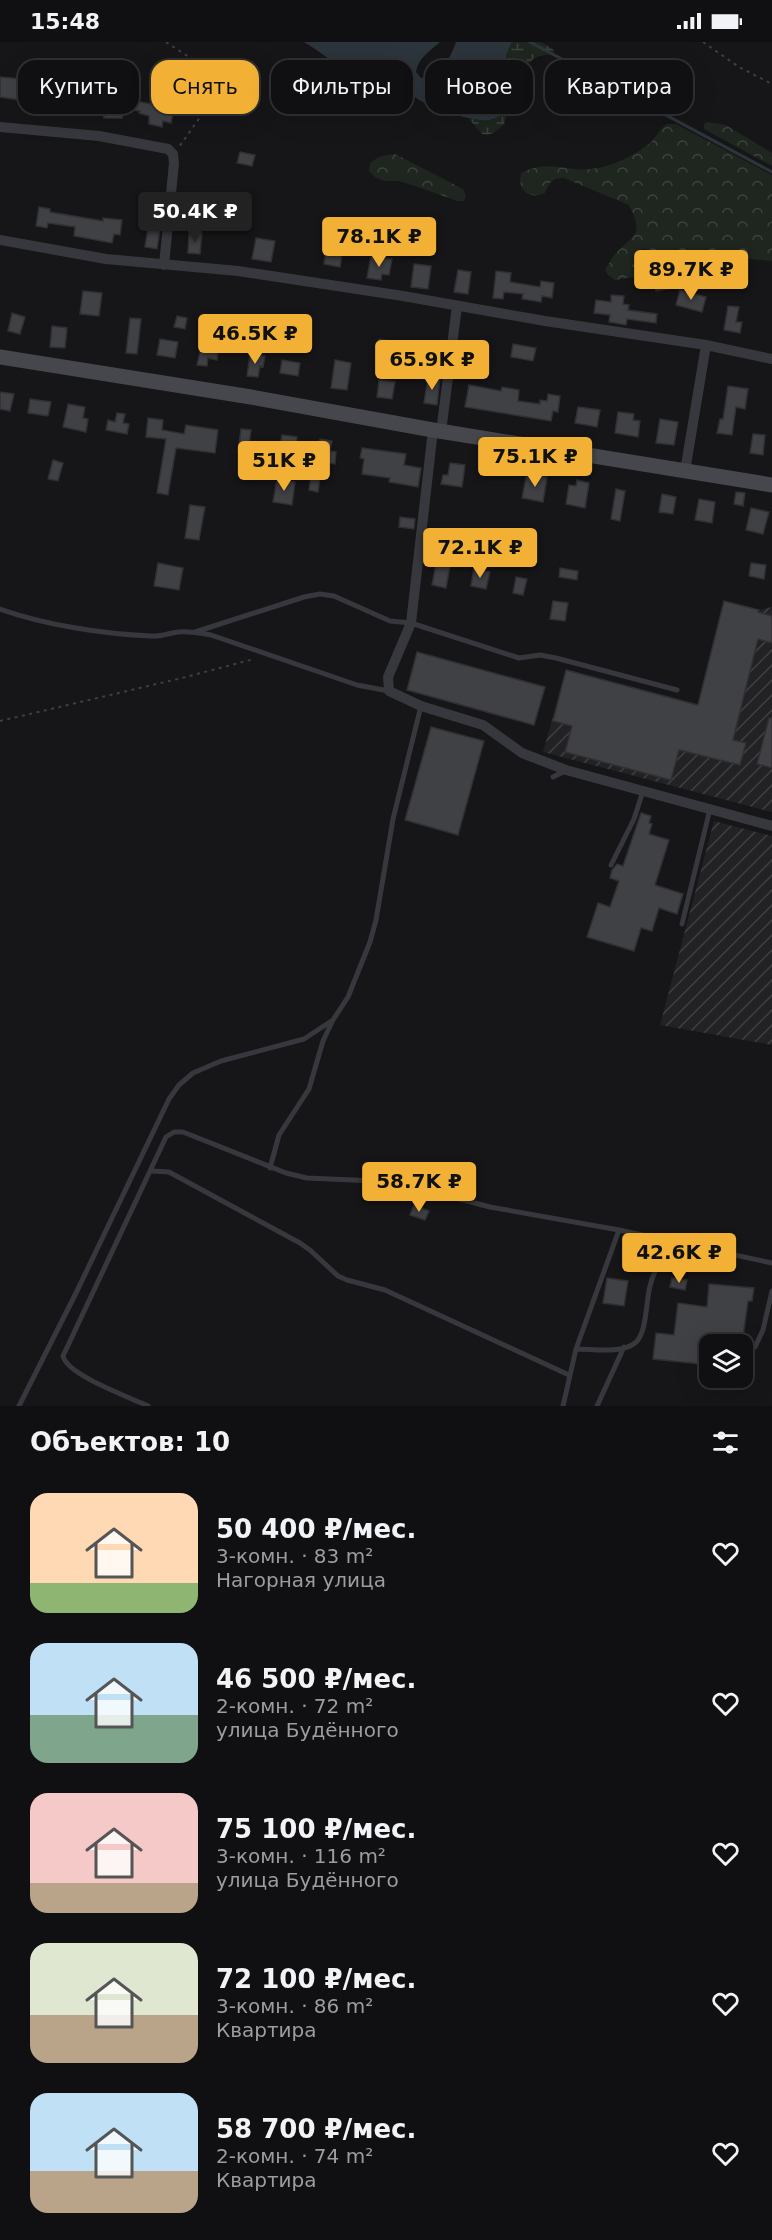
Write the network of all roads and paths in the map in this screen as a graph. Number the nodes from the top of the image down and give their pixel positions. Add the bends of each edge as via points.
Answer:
1 (166, 42) edge
2 (703, 42) edge
3 (772, 84) edge
4 (0, 127) edge
5 (174, 165) junction
6 (0, 240) edge
7 (164, 265) junction
8 (457, 306) junction
9 (706, 345) junction
10 (0, 357) edge
11 (772, 358) edge
12 (437, 431) junction
13 (685, 471) junction
14 (772, 485) edge
15 (0, 609) edge
16 (411, 623) junction
17 (195, 632) junction
18 (268, 655) junction
19 (677, 690) dead end
20 (389, 691) junction
21 (421, 706) junction
22 (0, 721) edge
23 (566, 770) junction
24 (553, 777) dead end
25 (644, 791) junction
26 (710, 809) junction
27 (772, 826) edge
28 (610, 865) dead end
29 (682, 924) dead end
30 (333, 1020) junction
31 (270, 1168) junction
32 (152, 1171) junction
33 (619, 1230) junction
34 (674, 1241) junction
35 (772, 1263) edge
36 (772, 1291) edge
37 (624, 1347) junction
38 (754, 1347) dead end
39 (576, 1348) junction
40 (569, 1375) junction
41 (19, 1406) edge
42 (148, 1406) edge
43 (563, 1406) edge
44 (597, 1406) edge

1 - 5 path via 195,62 223,89 179,147
2 - 3 path
4 - 5 street via 99,136 161,147 172,154
5 - 7 street
6 - 7 street via 106,260
7 - 8 street via 238,271
8 - 9 street
8 - 12 street
9 - 11 street
9 - 13 street
10 - 12 main road
12 - 13 main road
12 - 16 street
13 - 14 main road
15 - 17 lane via 48,622 134,635 155,637
16 - 17 lane via 390,621 334,596 320,594
16 - 19 lane via 519,658 556,658
16 - 20 street via 388,677
17 - 18 lane
18 - 20 lane via 357,685
18 - 22 path
20 - 21 street
21 - 23 street via 483,725 522,753
21 - 30 lane via 393,819 370,942 348,997
23 - 24 lane
23 - 25 street
25 - 26 street
25 - 28 lane
26 - 27 street
26 - 29 lane
30 - 31 lane via 309,1089 279,1135
30 - 41 lane via 304,1039 221,1061 193,1073 179,1085 168,1099
31 - 32 lane via 183,1132 174,1132 166,1137
31 - 33 lane via 307,1178 413,1187 490,1207
32 - 40 lane via 169,1172 300,1243 347,1280 385,1290
32 - 42 lane via 63,1356 64,1363 75,1373
33 - 34 lane
33 - 39 lane
34 - 35 lane
34 - 37 lane via 653,1275 640,1337 635,1344
36 - 38 lane via 763,1330
37 - 39 lane
37 - 44 lane
39 - 40 lane
40 - 43 lane

